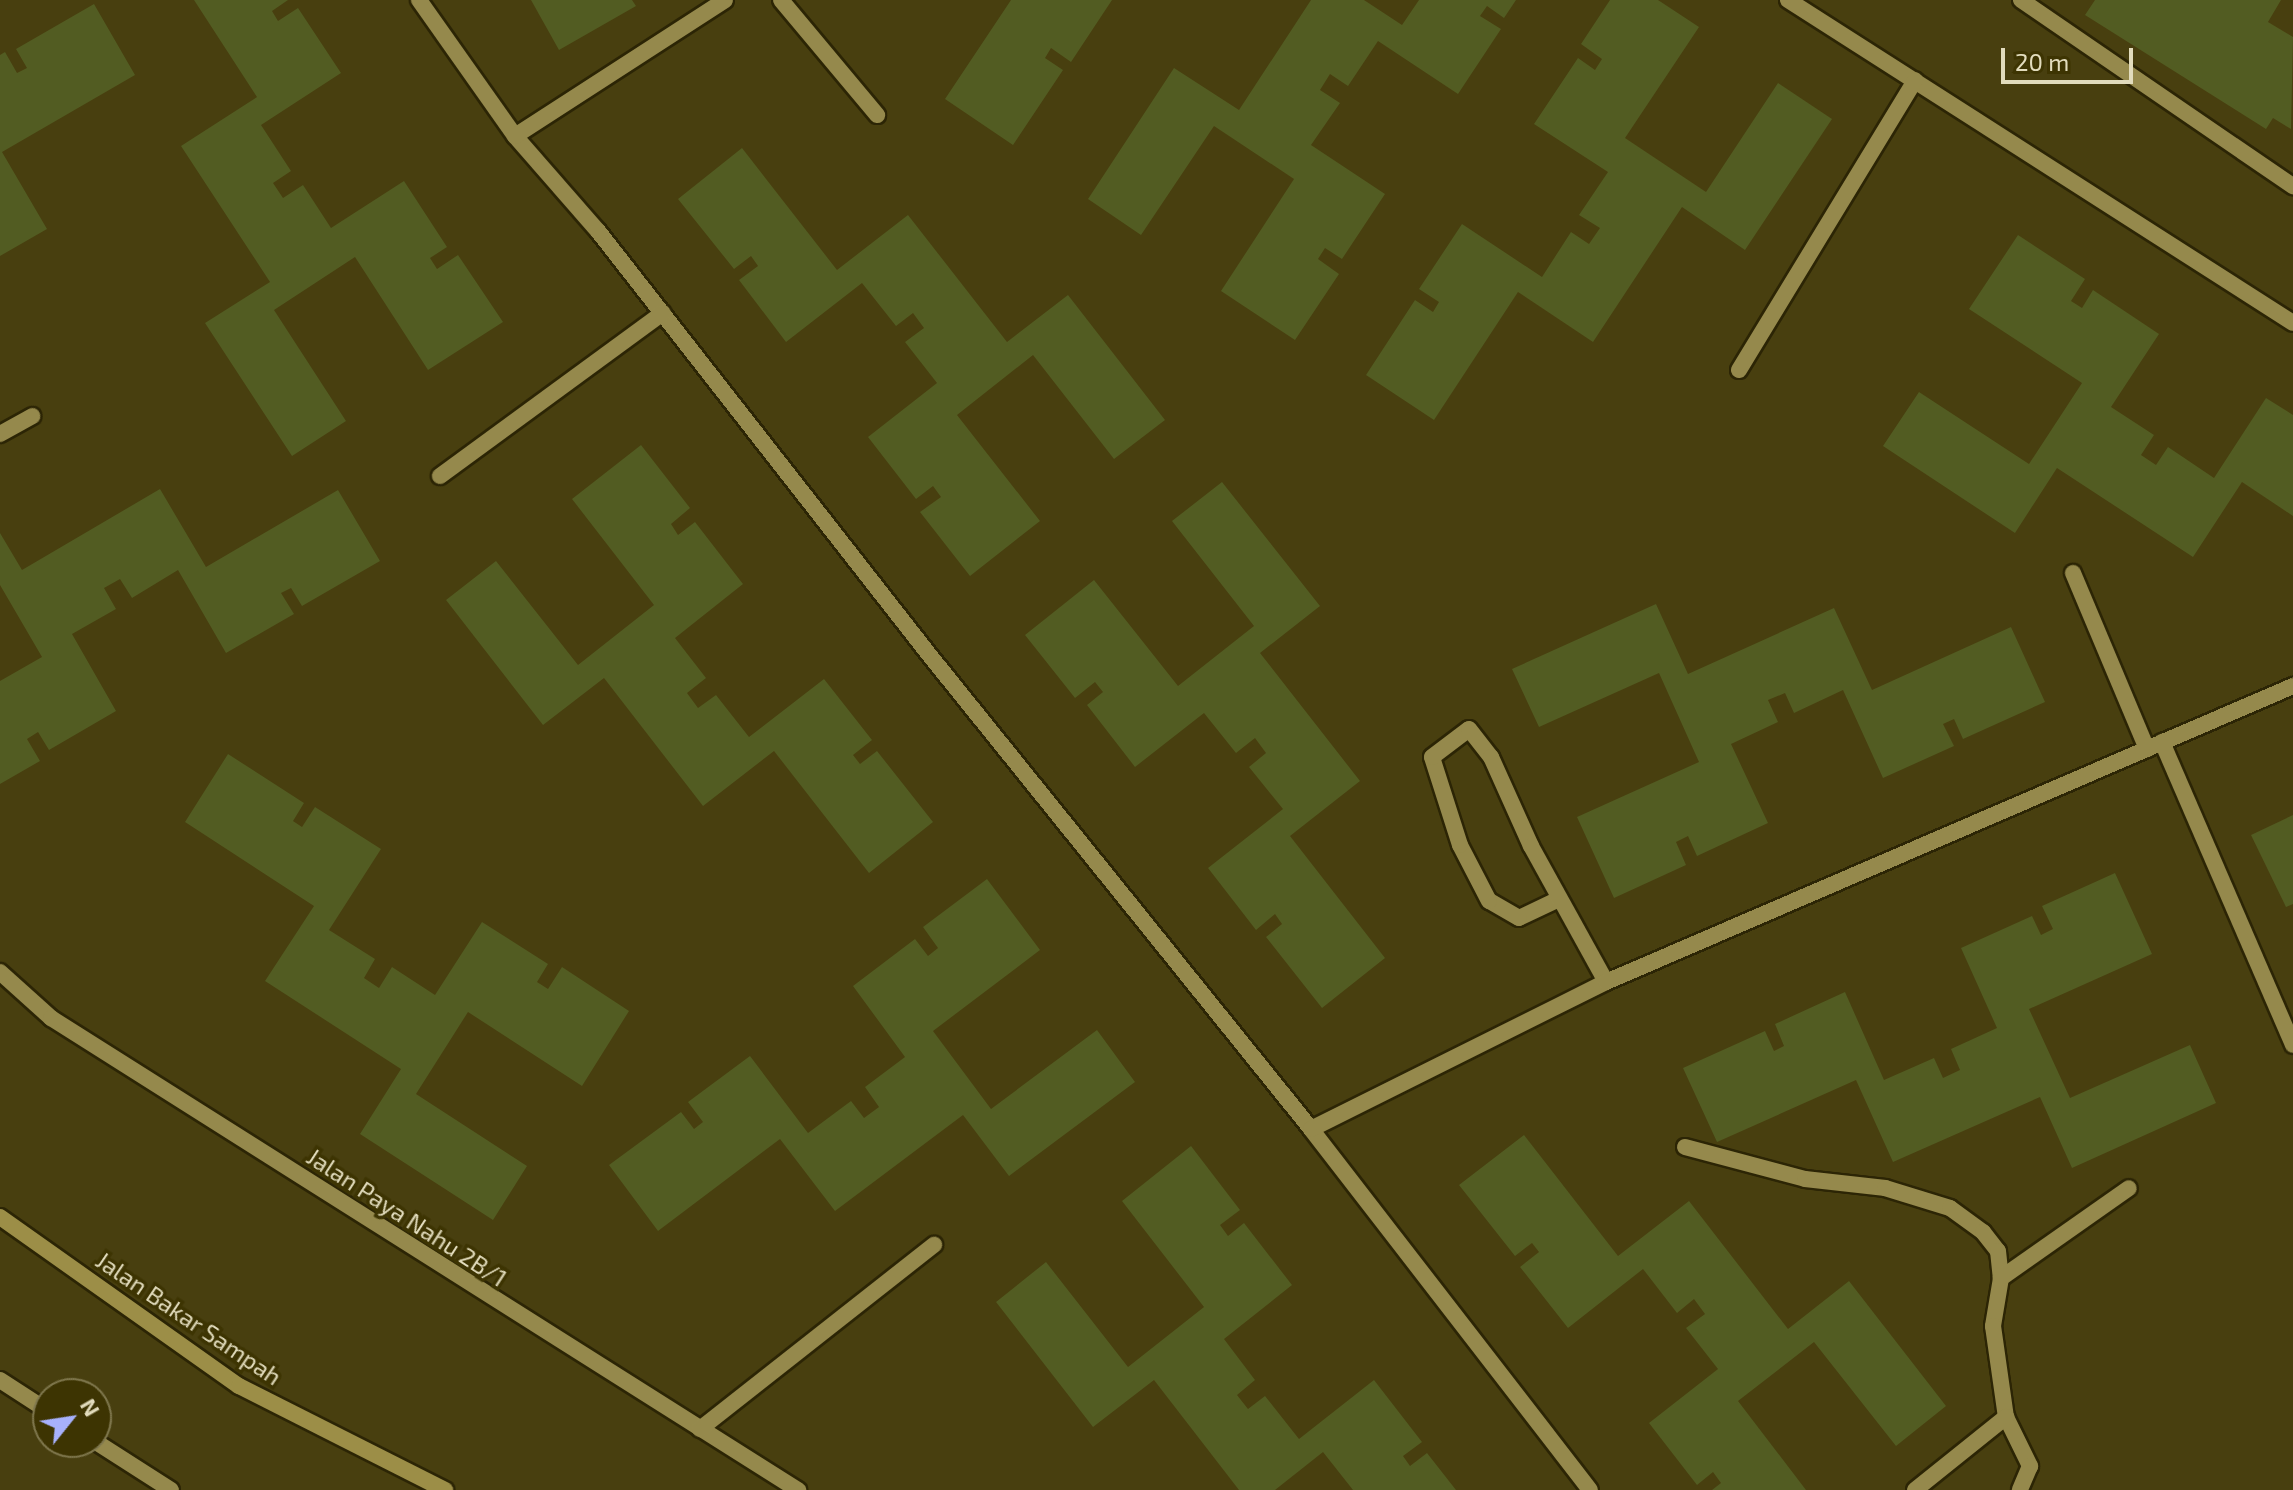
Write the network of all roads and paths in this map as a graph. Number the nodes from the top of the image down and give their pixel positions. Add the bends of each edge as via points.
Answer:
1 (419, 0) edge
2 (725, 0) edge
3 (781, 0) edge
4 (1788, 0) edge
5 (2021, 0) edge
6 (1915, 80) junction
7 (877, 115) dead end
8 (515, 136) junction
9 (2292, 182) edge
10 (663, 313) junction
11 (2293, 323) edge
12 (1739, 370) dead end
13 (32, 416) dead end
14 (0, 434) edge
15 (440, 476) dead end
16 (2073, 573) dead end
17 (2293, 686) edge
18 (2154, 745) junction
19 (1559, 899) junction
20 (0, 972) edge
21 (1606, 982) junction
22 (2293, 1045) edge
23 (1311, 1129) junction
24 (1685, 1147) dead end
25 (2129, 1188) dead end
26 (0, 1217) edge
27 (934, 1245) dead end
28 (2001, 1278) junction
29 (0, 1380) edge
30 (32, 1401) edge
31 (2006, 1417) junction
32 (700, 1429) junction
33 (112, 1452) edge
34 (171, 1490) edge
35 (445, 1490) edge
36 (798, 1490) edge
37 (1590, 1490) edge
38 (1915, 1490) edge
39 (2020, 1490) edge

1 - 8 street
2 - 8 street
3 - 7 street
4 - 6 street
5 - 9 street
6 - 11 street
6 - 12 street
8 - 10 street
10 - 15 street
10 - 23 street via 927,652
13 - 14 street
16 - 18 street
17 - 18 street
18 - 21 street
18 - 22 street
19 - 19 street via 1519,918 1489,901 1460,845 1432,757 1469,729 1491,757
19 - 21 street
20 - 32 street, Jalan Paya Nahu 2B/1 via 51,1018
21 - 23 street
23 - 37 street
24 - 28 street via 1805,1179 1885,1188 1950,1208 1983,1232 1998,1251
25 - 28 street
26 - 35 main road, Jalan Bakar Sampah via 239,1386
27 - 32 street
28 - 31 street via 1993,1326
29 - 30 street
31 - 38 street
31 - 39 street via 2030,1466
32 - 36 street, Jalan Paya Nahu 2B/1
33 - 34 street

